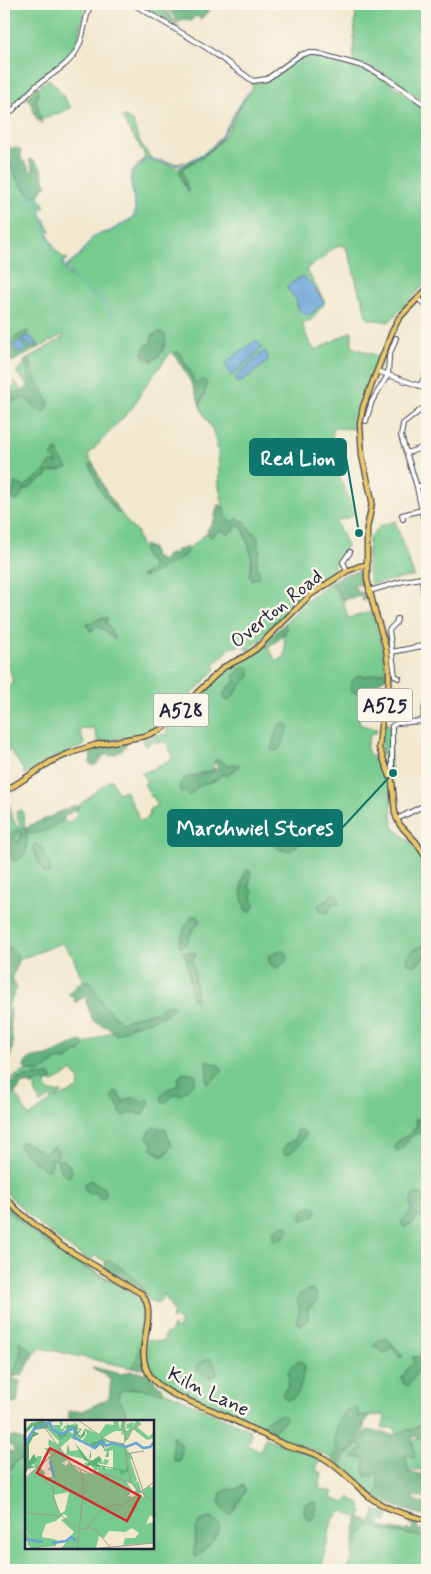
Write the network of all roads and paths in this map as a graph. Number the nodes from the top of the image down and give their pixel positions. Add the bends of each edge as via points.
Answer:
1 (91, 4) edge
2 (133, 4) edge
3 (427, 106) edge
4 (4, 119) edge
5 (427, 289) edge
6 (418, 298) junction
7 (427, 307) edge
8 (396, 338) dead end
9 (377, 371) junction
10 (427, 372) edge
11 (388, 375) junction
12 (420, 386) junction
13 (427, 392) edge
14 (427, 405) edge
15 (368, 418) dead end
16 (427, 446) edge
17 (407, 453) junction
18 (427, 483) edge
19 (417, 487) junction
20 (422, 510) junction
21 (403, 518) dead end
22 (427, 536) edge
23 (350, 552) dead end
24 (366, 565) junction
25 (348, 572) junction
26 (425, 578) edge
27 (369, 591) junction
28 (397, 619) dead end
29 (427, 626) edge
30 (427, 645) edge
31 (392, 652) junction
32 (396, 678) dead end
33 (427, 700) edge
34 (423, 721) junction
35 (427, 759) edge
36 (394, 765) dead end
37 (4, 792) edge
38 (427, 804) edge
39 (397, 820) junction
40 (427, 859) edge
41 (4, 1196) edge
42 (427, 1520) edge

1 - 4 street via 73,56 34,88
2 - 3 street via 207,48 253,81 267,79 300,55 316,53 379,73
5 - 6 main road, A525
6 - 7 street
6 - 9 main road, A525 via 399,318
8 - 11 street via 389,356
9 - 11 street
9 - 24 main road, A525 via 360,424 362,456 372,500
10 - 12 street
11 - 12 street
11 - 15 street via 372,401
12 - 13 street
14 - 17 street via 403,424 401,436
16 - 17 street
17 - 19 street
18 - 19 street
19 - 20 street
20 - 21 street via 402,515
20 - 22 street
23 - 25 street via 342,562
24 - 25 main road, Overton Road / A528
24 - 27 main road, A525
25 - 37 main road, Overton Road / A528 via 310,595 256,649 224,667 160,730 68,754
26 - 27 street
26 - 29 street
27 - 39 main road, A525 via 389,669 379,742 392,781
28 - 31 street via 389,630
30 - 31 street
31 - 32 street
33 - 34 street
34 - 35 street
34 - 36 street via 392,726
38 - 39 street
39 - 40 main road, A525
41 - 42 main road, Kiln Lane via 28,1221 60,1246 142,1294 149,1310 144,1356 148,1371 157,1384 172,1394 287,1445 324,1458 374,1500

